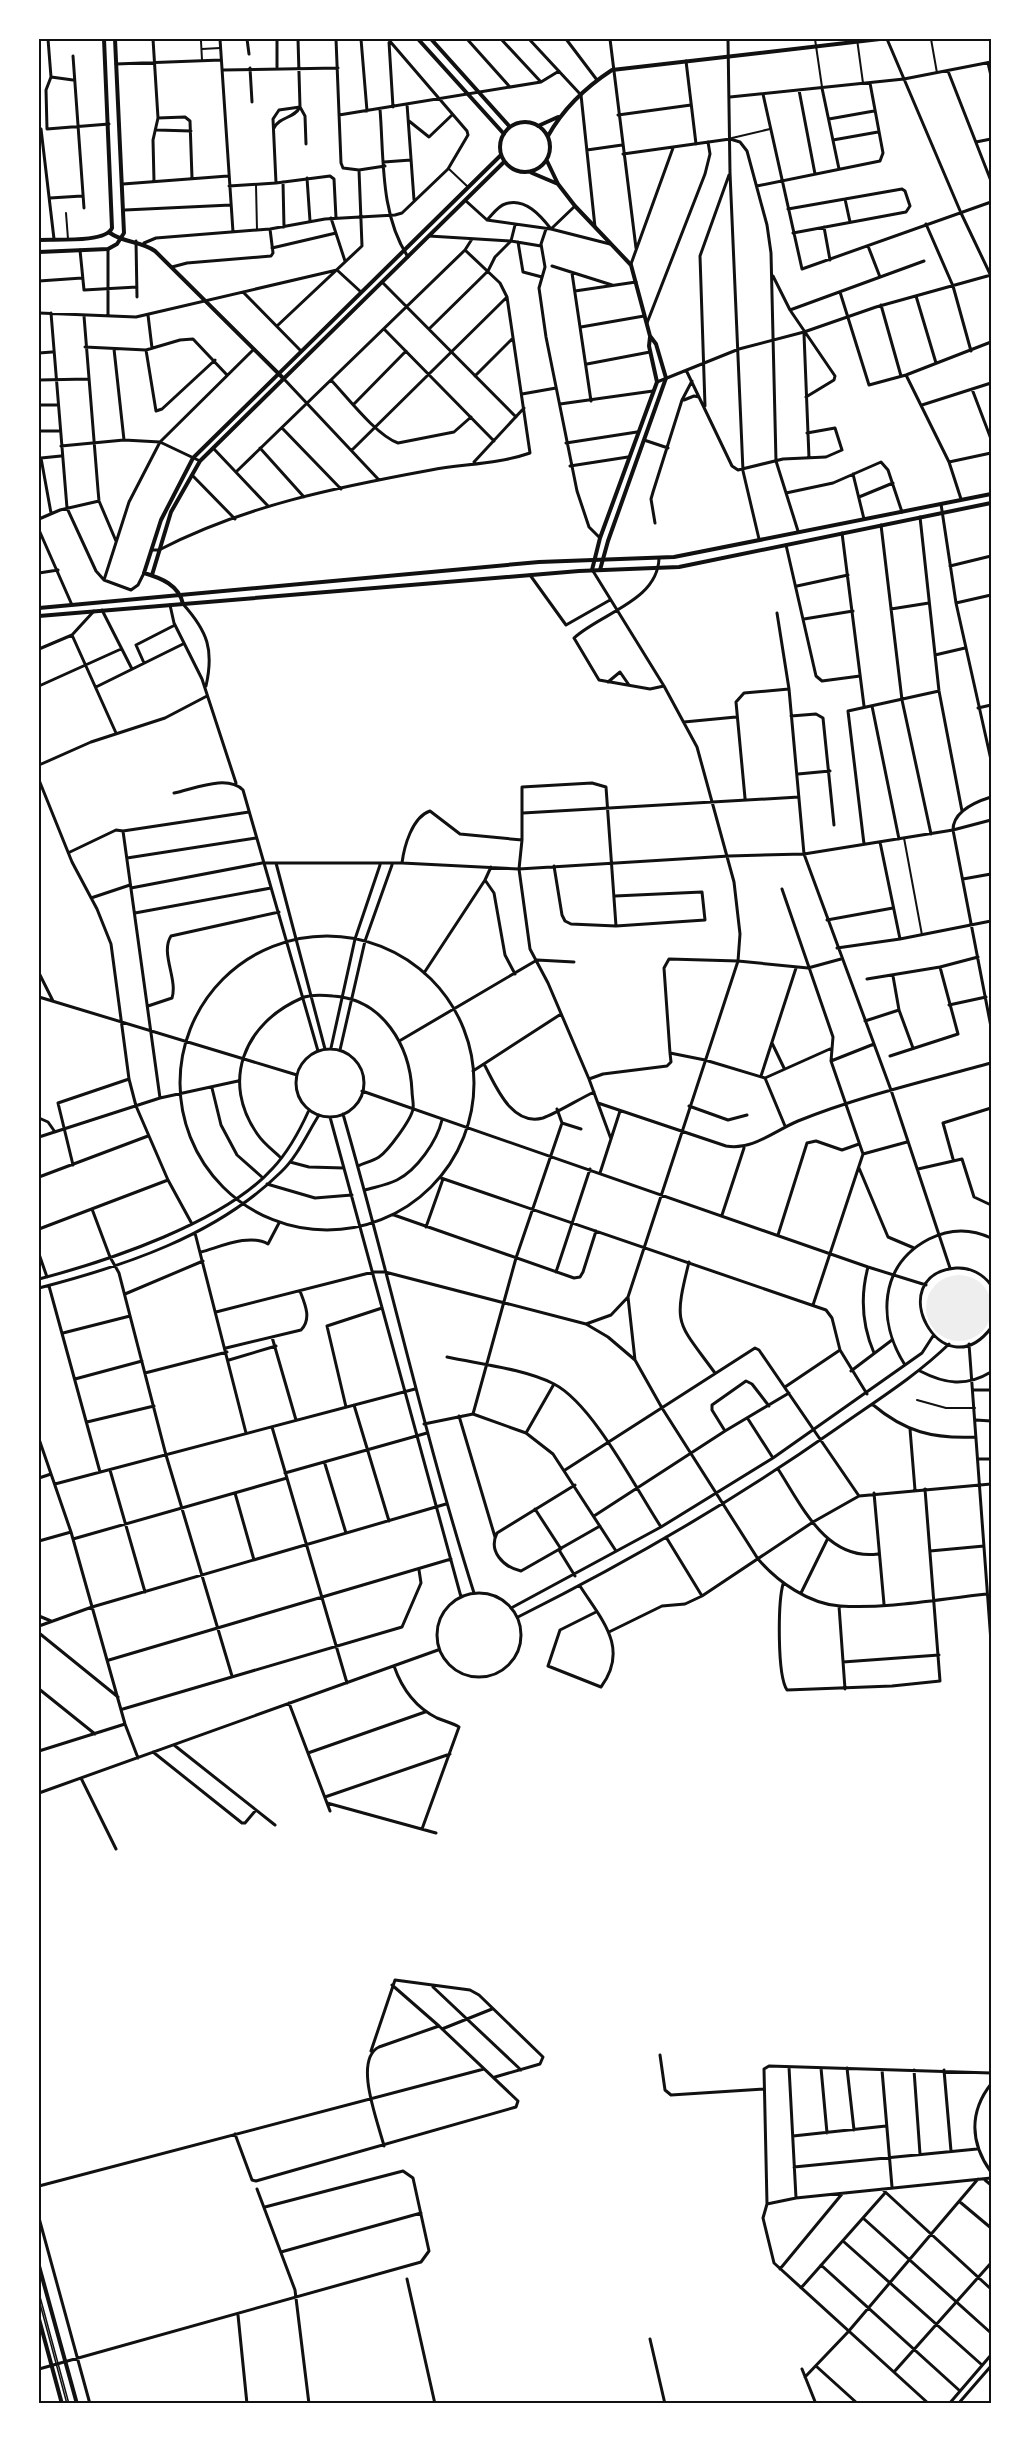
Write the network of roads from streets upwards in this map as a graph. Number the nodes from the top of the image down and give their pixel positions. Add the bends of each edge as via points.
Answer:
1 (48, 39) edge
2 (104, 39) edge
3 (115, 39) edge
4 (153, 39) edge
5 (220, 39) edge
6 (248, 39) edge
7 (277, 39) edge
8 (298, 39) edge
9 (336, 39) edge
10 (361, 39) edge
11 (418, 39) edge
12 (431, 39) edge
13 (467, 39) edge
14 (501, 39) edge
15 (529, 39) edge
16 (566, 39) edge
17 (572, 39) edge
18 (610, 39) edge
19 (728, 39) edge
20 (814, 39) edge
21 (880, 39) edge
22 (887, 39) edge
23 (931, 39) edge
24 (388, 40) edge
25 (858, 40) edge
26 (201, 41) dead end
27 (816, 46) junction
28 (573, 47) junction
29 (220, 48) junction
30 (201, 49) junction
31 (249, 54) dead end
32 (73, 56) dead end
33 (729, 56) junction
34 (221, 60) junction
35 (687, 61) junction
36 (203, 62) junction
37 (990, 62) edge
38 (116, 64) junction
39 (154, 64) junction
40 (277, 67) junction
41 (250, 68) junction
42 (299, 68) junction
43 (338, 68) junction
44 (222, 70) junction
45 (612, 70) junction
46 (948, 70) junction
47 (559, 71) junction
48 (937, 73) junction
49 (991, 76) edge
50 (51, 77) junction
51 (904, 79) junction
52 (74, 80) junction
53 (597, 80) junction
54 (541, 82) junction
55 (863, 82) junction
56 (869, 82) junction
57 (509, 86) junction
58 (822, 87) junction
59 (799, 90) junction
60 (477, 91) junction
61 (468, 93) junction
62 (763, 94) junction
63 (581, 95) junction
64 (730, 97) junction
65 (437, 99) junction
66 (252, 102) dead end
67 (407, 104) junction
68 (691, 105) junction
69 (300, 106) junction
70 (393, 106) junction
71 (380, 109) junction
72 (366, 111) junction
73 (874, 111) junction
74 (339, 115) junction
75 (453, 115) junction
76 (618, 115) junction
77 (559, 116) junction
78 (158, 118) junction
79 (829, 119) junction
80 (408, 121) junction
81 (109, 124) junction
82 (76, 126) junction
83 (538, 126) junction
84 (510, 127) junction
85 (274, 128) junction
86 (40, 129) edge
87 (47, 129) junction
88 (770, 129) junction
89 (157, 130) junction
90 (190, 131) junction
91 (878, 132) junction
92 (504, 134) junction
93 (548, 136) junction
94 (730, 139) junction
95 (991, 139) edge
96 (833, 140) junction
97 (708, 142) junction
98 (976, 142) junction
99 (306, 144) dead end
100 (696, 144) junction
101 (622, 146) junction
102 (673, 148) junction
103 (586, 150) junction
104 (501, 154) junction
105 (623, 154) junction
106 (411, 160) junction
107 (547, 161) junction
108 (504, 162) junction
109 (384, 164) junction
110 (448, 169) junction
111 (839, 169) junction
112 (360, 170) junction
113 (531, 172) junction
114 (730, 172) junction
115 (815, 174) junction
116 (228, 176) junction
117 (990, 176) edge
118 (192, 178) junction
119 (307, 178) junction
120 (154, 181) junction
121 (780, 181) junction
122 (991, 181) edge
123 (283, 182) junction
124 (276, 183) junction
125 (123, 184) junction
126 (558, 184) junction
127 (256, 185) junction
128 (229, 186) junction
129 (757, 186) junction
130 (468, 188) junction
131 (82, 196) junction
132 (50, 198) junction
133 (845, 199) junction
134 (414, 200) junction
135 (466, 201) junction
136 (991, 202) edge
137 (231, 205) junction
138 (575, 206) junction
139 (84, 208) dead end
140 (788, 209) junction
141 (125, 210) junction
142 (66, 213) dead end
143 (961, 213) junction
144 (388, 216) junction
145 (331, 218) junction
146 (336, 218) junction
147 (362, 218) junction
148 (487, 220) junction
149 (310, 221) junction
150 (850, 222) junction
151 (926, 224) junction
152 (514, 225) junction
153 (284, 227) junction
154 (824, 227) junction
155 (595, 228) junction
156 (270, 229) junction
157 (546, 229) junction
158 (551, 229) junction
159 (257, 230) junction
160 (233, 232) junction
161 (793, 232) junction
162 (110, 233) junction
163 (336, 233) junction
164 (429, 236) junction
165 (472, 238) junction
166 (54, 239) junction
167 (68, 239) junction
168 (121, 239) junction
169 (39, 240) edge
170 (136, 241) junction
171 (511, 241) junction
172 (518, 242) junction
173 (144, 243) junction
174 (610, 244) junction
175 (541, 246) junction
176 (868, 246) junction
177 (272, 248) junction
178 (636, 248) junction
179 (108, 249) junction
180 (81, 250) junction
181 (465, 250) junction
182 (404, 251) junction
183 (39, 252) edge
184 (408, 257) junction
185 (345, 261) junction
186 (830, 261) junction
187 (924, 261) dead end
188 (631, 265) junction
189 (552, 266) dead end
190 (171, 267) junction
191 (337, 270) junction
192 (488, 271) junction
193 (572, 273) junction
194 (772, 275) junction
195 (991, 276) edge
196 (542, 277) junction
197 (880, 277) junction
198 (82, 278) junction
199 (39, 281) edge
200 (636, 282) junction
201 (382, 283) junction
202 (612, 285) junction
203 (952, 286) junction
204 (137, 287) junction
205 (110, 290) junction
206 (575, 291) junction
207 (243, 292) junction
208 (361, 292) junction
209 (840, 292) junction
210 (916, 296) junction
211 (137, 297) dead end
212 (507, 297) junction
213 (204, 300) junction
214 (881, 305) junction
215 (406, 307) junction
216 (790, 310) junction
217 (39, 313) edge
218 (51, 313) junction
219 (148, 315) junction
220 (84, 316) junction
221 (108, 316) junction
222 (644, 316) junction
223 (847, 316) junction
224 (647, 324) junction
225 (278, 326) junction
226 (581, 327) junction
227 (384, 329) junction
228 (429, 329) junction
229 (804, 332) junction
230 (650, 336) junction
231 (513, 338) junction
232 (774, 339) junction
233 (991, 342) edge
234 (86, 347) junction
235 (152, 348) junction
236 (114, 349) junction
237 (254, 349) junction
238 (739, 349) junction
239 (146, 350) junction
240 (301, 351) junction
241 (406, 351) junction
242 (971, 351) junction
243 (52, 352) junction
244 (650, 352) junction
245 (39, 353) edge
246 (453, 353) junction
247 (215, 360) junction
248 (704, 363) junction
249 (936, 363) junction
250 (587, 364) junction
251 (687, 372) junction
252 (278, 373) junction
253 (227, 375) junction
254 (429, 375) junction
255 (906, 375) junction
256 (475, 376) junction
257 (901, 376) junction
258 (666, 378) junction
259 (88, 379) junction
260 (284, 379) junction
261 (39, 380) edge
262 (55, 380) junction
263 (331, 380) junction
264 (692, 381) junction
265 (657, 382) junction
266 (991, 383) edge
267 (556, 388) junction
268 (972, 389) junction
269 (653, 391) junction
270 (522, 394) junction
271 (699, 397) junction
272 (806, 398) junction
273 (682, 400) junction
274 (591, 401) junction
275 (354, 404) junction
276 (560, 404) junction
277 (39, 405) edge
278 (57, 405) junction
279 (307, 405) junction
280 (922, 405) junction
281 (524, 408) junction
282 (705, 408) junction
283 (471, 417) junction
284 (516, 417) junction
285 (376, 426) junction
286 (282, 428) junction
287 (60, 430) junction
288 (39, 431) edge
289 (637, 432) junction
290 (807, 433) junction
291 (991, 439) edge
292 (124, 440) junction
293 (644, 440) junction
294 (494, 441) junction
295 (159, 442) junction
296 (94, 443) junction
297 (566, 443) junction
298 (61, 446) junction
299 (213, 448) junction
300 (260, 448) junction
301 (668, 448) junction
302 (352, 450) junction
303 (991, 453) edge
304 (62, 456) junction
305 (628, 457) junction
306 (40, 458) edge
307 (193, 458) junction
308 (809, 458) junction
309 (200, 461) junction
310 (776, 461) junction
311 (949, 462) junction
312 (473, 464) junction
313 (570, 466) junction
314 (237, 471) junction
315 (742, 471) junction
316 (191, 473) junction
317 (852, 474) junction
318 (379, 480) junction
319 (893, 483) junction
320 (341, 489) junction
321 (786, 493) junction
322 (991, 494) edge
323 (304, 497) junction
324 (859, 497) junction
325 (961, 500) junction
326 (99, 501) junction
327 (991, 503) edge
328 (941, 504) junction
329 (268, 506) junction
330 (67, 508) junction
331 (902, 512) junction
332 (51, 513) junction
333 (942, 513) junction
334 (920, 517) junction
335 (39, 519) edge
336 (235, 519) junction
337 (864, 519) junction
338 (655, 523) dead end
339 (881, 525) junction
340 (39, 530) edge
341 (798, 531) junction
342 (842, 532) junction
343 (600, 538) junction
344 (759, 538) junction
345 (116, 541) junction
346 (786, 543) junction
347 (150, 550) junction
348 (159, 550) junction
349 (991, 556) edge
350 (659, 558) junction
351 (594, 559) junction
352 (602, 559) junction
353 (950, 566) junction
354 (659, 568) junction
355 (58, 570) junction
356 (592, 570) junction
357 (600, 570) junction
358 (39, 573) edge
359 (144, 573) junction
360 (848, 574) junction
361 (152, 575) junction
362 (530, 575) junction
363 (601, 579) junction
364 (104, 580) junction
365 (797, 586) junction
366 (181, 596) junction
367 (991, 596) edge
368 (610, 600) junction
369 (929, 603) junction
370 (956, 603) junction
371 (183, 604) junction
372 (170, 605) junction
373 (73, 606) junction
374 (39, 608) edge
375 (616, 609) junction
376 (891, 609) junction
377 (102, 610) junction
378 (94, 611) junction
379 (853, 611) junction
380 (777, 613) dead end
381 (39, 616) edge
382 (804, 619) junction
383 (175, 626) junction
384 (72, 635) junction
385 (183, 644) junction
386 (965, 648) junction
387 (39, 649) edge
388 (121, 649) junction
389 (935, 655) junction
390 (144, 663) junction
391 (86, 665) junction
392 (132, 669) junction
393 (860, 676) junction
394 (608, 682) junction
395 (39, 686) edge
396 (664, 686) junction
397 (96, 687) junction
398 (630, 687) junction
399 (206, 688) junction
400 (789, 689) junction
401 (939, 691) junction
402 (207, 696) junction
403 (902, 700) junction
404 (991, 705) edge
405 (872, 706) junction
406 (864, 707) junction
407 (978, 708) junction
408 (791, 716) junction
409 (736, 717) junction
410 (684, 722) junction
411 (116, 733) junction
412 (989, 743) edge
413 (991, 760) edge
414 (39, 765) edge
415 (830, 771) junction
416 (798, 774) junction
417 (39, 780) edge
418 (237, 783) junction
419 (174, 793) dead end
420 (799, 796) junction
421 (991, 796) edge
422 (745, 798) junction
423 (712, 802) junction
424 (608, 806) junction
425 (962, 811) junction
426 (249, 812) junction
427 (523, 813) junction
428 (991, 820) edge
429 (834, 825) dead end
430 (952, 830) junction
431 (123, 831) junction
432 (931, 834) junction
433 (256, 837) junction
434 (902, 838) junction
435 (522, 840) junction
436 (880, 842) junction
437 (864, 844) junction
438 (69, 852) junction
439 (804, 854) junction
440 (729, 856) junction
441 (127, 858) junction
442 (613, 862) junction
443 (262, 863) junction
444 (276, 863) junction
445 (402, 864) junction
446 (380, 865) junction
447 (392, 865) junction
448 (554, 866) junction
449 (491, 867) junction
450 (519, 869) junction
451 (991, 874) edge
452 (962, 879) junction
453 (485, 880) junction
454 (131, 886) junction
455 (271, 888) junction
456 (782, 889) dead end
457 (614, 896) junction
458 (91, 898) junction
459 (893, 908) junction
460 (279, 912) junction
461 (135, 913) junction
462 (827, 920) junction
463 (991, 921) edge
464 (972, 925) junction
465 (616, 926) junction
466 (296, 934) junction
467 (922, 935) junction
468 (286, 936) junction
469 (355, 939) junction
470 (900, 939) junction
471 (365, 941) junction
472 (837, 948) junction
473 (978, 957) junction
474 (841, 959) junction
475 (537, 960) junction
476 (738, 961) junction
477 (574, 962) dead end
478 (940, 967) junction
479 (796, 968) junction
480 (808, 968) junction
481 (39, 973) edge
482 (424, 973) junction
483 (515, 974) junction
484 (893, 976) junction
485 (867, 979) dead end
486 (312, 996) junction
487 (341, 996) junction
488 (39, 997) edge
489 (986, 997) junction
490 (303, 998) junction
491 (352, 998) junction
492 (53, 1001) junction
493 (949, 1005) junction
494 (148, 1006) junction
495 (899, 1010) junction
496 (455, 1011) junction
497 (561, 1014) junction
498 (865, 1021) junction
499 (122, 1023) junction
500 (991, 1028) edge
501 (152, 1032) junction
502 (401, 1040) junction
503 (188, 1043) junction
504 (772, 1043) junction
505 (874, 1044) junction
506 (832, 1048) junction
507 (913, 1048) junction
508 (326, 1049) junction
509 (331, 1049) junction
510 (318, 1051) junction
511 (340, 1051) junction
512 (670, 1053) junction
513 (891, 1056) dead end
514 (243, 1059) junction
515 (705, 1060) junction
516 (831, 1061) junction
517 (484, 1064) junction
518 (991, 1064) edge
519 (784, 1068) junction
520 (474, 1071) junction
521 (297, 1075) junction
522 (763, 1077) junction
523 (129, 1079) junction
524 (589, 1079) junction
525 (238, 1081) junction
526 (212, 1088) junction
527 (891, 1090) junction
528 (362, 1091) junction
529 (594, 1092) junction
530 (182, 1095) junction
531 (160, 1098) junction
532 (844, 1102) junction
533 (598, 1103) junction
534 (136, 1106) junction
535 (689, 1106) junction
536 (991, 1108) edge
537 (557, 1109) junction
538 (309, 1110) junction
539 (413, 1111) junction
540 (620, 1111) junction
541 (343, 1114) junction
542 (319, 1115) junction
543 (747, 1115) dead end
544 (330, 1117) junction
545 (39, 1118) edge
546 (442, 1120) junction
547 (562, 1123) junction
548 (785, 1126) junction
549 (468, 1128) junction
550 (63, 1129) junction
551 (581, 1129) dead end
552 (681, 1131) junction
553 (56, 1132) junction
554 (148, 1136) junction
555 (39, 1137) edge
556 (611, 1139) junction
557 (907, 1142) junction
558 (859, 1144) junction
559 (745, 1148) junction
560 (863, 1154) junction
561 (550, 1156) junction
562 (281, 1158) junction
563 (953, 1160) junction
564 (290, 1162) junction
565 (73, 1165) junction
566 (358, 1166) junction
567 (859, 1167) junction
568 (344, 1168) junction
569 (590, 1169) junction
570 (918, 1169) junction
571 (600, 1173) junction
572 (39, 1177) edge
573 (263, 1178) junction
574 (442, 1178) junction
575 (168, 1180) junction
576 (267, 1184) junction
577 (365, 1190) junction
578 (661, 1193) junction
579 (352, 1195) junction
580 (232, 1200) junction
581 (238, 1205) junction
582 (991, 1205) edge
583 (92, 1209) junction
584 (531, 1209) junction
585 (394, 1215) junction
586 (722, 1215) junction
587 (279, 1223) junction
588 (572, 1223) junction
589 (192, 1224) junction
590 (375, 1224) junction
591 (426, 1227) junction
592 (361, 1228) junction
593 (39, 1230) edge
594 (596, 1231) junction
595 (195, 1233) junction
596 (940, 1234) junction
597 (778, 1235) junction
598 (991, 1238) edge
599 (644, 1247) junction
600 (914, 1248) junction
601 (201, 1252) junction
602 (39, 1254) edge
603 (830, 1254) junction
604 (110, 1257) junction
605 (516, 1258) junction
606 (204, 1261) junction
607 (689, 1262) junction
608 (116, 1267) junction
609 (868, 1267) junction
610 (950, 1268) junction
611 (373, 1272) junction
612 (385, 1272) junction
613 (556, 1272) junction
614 (892, 1274) junction
615 (46, 1277) junction
616 (39, 1279) edge
617 (926, 1284) junction
618 (991, 1285) edge
619 (49, 1286) junction
620 (39, 1288) edge
621 (300, 1291) junction
622 (125, 1294) junction
623 (628, 1297) junction
624 (504, 1304) junction
625 (813, 1305) junction
626 (382, 1308) junction
627 (216, 1312) junction
628 (130, 1316) junction
629 (586, 1324) junction
630 (991, 1328) edge
631 (63, 1333) junction
632 (933, 1336) junction
633 (272, 1337) junction
634 (892, 1340) junction
635 (949, 1344) junction
636 (969, 1344) junction
637 (276, 1346) junction
638 (226, 1350) junction
639 (840, 1350) junction
640 (874, 1353) junction
641 (447, 1357) dead end
642 (229, 1360) junction
643 (635, 1360) junction
644 (142, 1361) junction
645 (905, 1365) junction
646 (487, 1366) junction
647 (919, 1370) junction
648 (851, 1371) junction
649 (991, 1372) edge
650 (145, 1373) junction
651 (715, 1373) junction
652 (75, 1379) junction
653 (973, 1381) junction
654 (554, 1384) junction
655 (785, 1387) junction
656 (415, 1389) junction
657 (974, 1390) junction
658 (991, 1390) edge
659 (404, 1393) junction
660 (789, 1393) junction
661 (867, 1394) junction
662 (917, 1400) dead end
663 (872, 1404) junction
664 (354, 1405) junction
665 (154, 1406) junction
666 (769, 1406) junction
667 (346, 1407) junction
668 (662, 1408) junction
669 (975, 1408) junction
670 (473, 1414) junction
671 (459, 1416) junction
672 (748, 1419) junction
673 (296, 1420) junction
674 (976, 1420) junction
675 (991, 1420) edge
676 (87, 1422) junction
677 (424, 1424) junction
678 (272, 1427) junction
679 (910, 1429) junction
680 (725, 1431) junction
681 (815, 1431) junction
682 (427, 1433) junction
683 (526, 1433) junction
684 (246, 1434) junction
685 (417, 1437) junction
686 (976, 1437) junction
687 (39, 1439) edge
688 (821, 1439) junction
689 (607, 1442) junction
690 (368, 1450) junction
691 (692, 1453) junction
692 (166, 1455) junction
693 (773, 1458) junction
694 (978, 1459) junction
695 (991, 1459) edge
696 (325, 1464) junction
697 (778, 1469) junction
698 (110, 1470) junction
699 (565, 1470) junction
700 (100, 1472) junction
701 (51, 1474) junction
702 (286, 1476) junction
703 (39, 1478) edge
704 (55, 1484) junction
705 (980, 1484) junction
706 (991, 1484) edge
707 (575, 1485) junction
708 (637, 1490) junction
709 (915, 1490) junction
710 (925, 1490) junction
711 (235, 1492) junction
712 (717, 1493) junction
713 (874, 1493) junction
714 (859, 1496) junction
715 (446, 1504) junction
716 (723, 1504) junction
717 (436, 1506) junction
718 (184, 1508) junction
719 (535, 1509) junction
720 (594, 1516) junction
721 (389, 1521) junction
722 (813, 1522) junction
723 (125, 1524) junction
724 (600, 1526) junction
725 (661, 1527) junction
726 (71, 1532) junction
727 (346, 1533) junction
728 (495, 1537) junction
729 (666, 1537) junction
730 (73, 1539) junction
731 (827, 1540) junction
732 (39, 1541) edge
733 (307, 1545) junction
734 (984, 1546) junction
735 (560, 1549) junction
736 (930, 1551) junction
737 (616, 1552) junction
738 (878, 1554) junction
739 (451, 1559) junction
740 (758, 1559) junction
741 (254, 1560) junction
742 (985, 1569) junction
743 (991, 1569) edge
744 (419, 1570) junction
745 (202, 1575) junction
746 (575, 1576) junction
747 (783, 1584) junction
748 (580, 1586) junction
749 (145, 1592) junction
750 (474, 1593) junction
751 (801, 1593) junction
752 (987, 1594) junction
753 (702, 1596) junction
754 (461, 1597) junction
755 (321, 1598) junction
756 (934, 1599) junction
757 (884, 1604) junction
758 (839, 1606) junction
759 (92, 1607) junction
760 (513, 1607) junction
761 (596, 1612) junction
762 (39, 1616) edge
763 (518, 1617) junction
764 (52, 1621) junction
765 (39, 1626) edge
766 (218, 1628) junction
767 (39, 1632) edge
768 (609, 1632) junction
769 (991, 1632) edge
770 (991, 1642) edge
771 (336, 1646) junction
772 (438, 1650) junction
773 (939, 1655) junction
774 (109, 1660) junction
775 (843, 1662) junction
776 (394, 1666) junction
777 (232, 1676) junction
778 (346, 1683) junction
779 (845, 1689) junction
780 (40, 1690) edge
781 (120, 1698) junction
782 (289, 1703) junction
783 (123, 1708) junction
784 (425, 1712) junction
785 (125, 1724) junction
786 (95, 1734) junction
787 (174, 1744) junction
788 (39, 1751) edge
789 (153, 1752) junction
790 (308, 1753) junction
791 (450, 1754) junction
792 (138, 1758) junction
793 (81, 1778) junction
794 (39, 1793) edge
795 (325, 1797) junction
796 (327, 1803) junction
797 (256, 1810) junction
798 (330, 1811) dead end
799 (275, 1825) dead end
800 (422, 1829) junction
801 (436, 1833) dead end
802 (116, 1849) dead end
803 (392, 1985) junction
804 (432, 1985) junction
805 (492, 2009) junction
806 (467, 2019) junction
807 (440, 2028) junction
808 (371, 2051) junction
809 (660, 2055) dead end
810 (789, 2067) junction
811 (821, 2068) junction
812 (847, 2068) junction
813 (484, 2069) junction
814 (882, 2069) junction
815 (521, 2070) junction
816 (914, 2070) junction
817 (945, 2070) junction
818 (991, 2073) edge
819 (495, 2077) junction
820 (991, 2084) edge
821 (764, 2089) junction
822 (372, 2099) junction
823 (886, 2126) junction
824 (854, 2130) junction
825 (827, 2133) junction
826 (236, 2134) junction
827 (793, 2136) junction
828 (384, 2146) junction
829 (977, 2149) junction
830 (951, 2151) junction
831 (920, 2154) junction
832 (888, 2158) junction
833 (794, 2167) junction
834 (991, 2172) edge
835 (991, 2178) edge
836 (978, 2179) junction
837 (984, 2179) junction
838 (991, 2185) edge
839 (39, 2186) edge
840 (892, 2187) junction
841 (257, 2189) dead end
842 (882, 2189) junction
843 (885, 2193) junction
844 (843, 2194) junction
845 (796, 2198) junction
846 (960, 2202) junction
847 (767, 2204) junction
848 (265, 2207) junction
849 (421, 2213) junction
850 (39, 2218) edge
851 (863, 2218) junction
852 (991, 2228) edge
853 (931, 2235) junction
854 (843, 2241) junction
855 (281, 2252) junction
856 (909, 2260) junction
857 (991, 2263) edge
858 (821, 2265) junction
859 (39, 2266) edge
860 (780, 2269) junction
861 (978, 2277) junction
862 (407, 2279) dead end
863 (889, 2283) junction
864 (801, 2288) junction
865 (991, 2289) edge
866 (297, 2298) junction
867 (956, 2302) junction
868 (869, 2307) junction
869 (238, 2315) junction
870 (39, 2319) edge
871 (936, 2325) junction
872 (848, 2332) junction
873 (991, 2333) edge
874 (650, 2339) dead end
875 (915, 2348) junction
876 (991, 2355) edge
877 (77, 2359) junction
878 (65, 2362) junction
879 (55, 2364) junction
880 (982, 2365) junction
881 (991, 2366) edge
882 (816, 2367) junction
883 (39, 2369) edge
884 (802, 2369) dead end
885 (894, 2372) junction
886 (989, 2372) edge
887 (806, 2377) junction
888 (960, 2391) junction
889 (62, 2404) edge
890 (77, 2404) edge
891 (90, 2404) edge
892 (247, 2404) edge
893 (309, 2404) edge
894 (435, 2404) edge
895 (665, 2404) edge
896 (816, 2404) edge
897 (858, 2404) edge
898 (929, 2404) edge
899 (949, 2404) edge
900 (958, 2404) edge

1 - 50 street
2 - 81 street
3 - 38 street
4 - 39 street
5 - 29 street
6 - 31 street
7 - 40 street
8 - 42 street
9 - 43 street
10 - 72 street
11 - 61 street
12 - 60 street
13 - 57 street
14 - 54 street
15 - 47 street
16 - 28 street
17 - 28 street
18 - 45 street
19 - 33 street
20 - 27 street
21 - 25 street
22 - 51 street
23 - 48 street
24 - 65 street
24 - 70 street
25 - 27 street
25 - 55 street
26 - 30 street
27 - 33 street
27 - 58 street
28 - 53 street
29 - 30 street
29 - 34 street
30 - 36 street
32 - 52 street
33 - 35 street
33 - 64 street
34 - 36 street
34 - 44 street
35 - 45 street
35 - 68 street
36 - 39 street
37 - 46 street
37 - 49 street
38 - 39 street
38 - 125 street
39 - 78 street
40 - 41 street
40 - 42 street
41 - 44 street
41 - 66 street
42 - 43 street
42 - 69 street
43 - 74 street
44 - 116 street
45 - 53 street
45 - 76 street
46 - 48 street
46 - 98 street
47 - 54 street
47 - 63 street
48 - 51 street
50 - 52 street
50 - 87 street via 46,90
51 - 56 street
51 - 143 street
52 - 82 street
53 - 63 street
54 - 57 street
55 - 56 street
55 - 58 street
56 - 73 street
57 - 60 street
58 - 59 street
58 - 79 street
59 - 62 street
59 - 115 street
60 - 61 street
60 - 84 street
61 - 65 street
61 - 92 street
62 - 64 street
62 - 88 street
63 - 77 street
63 - 103 street
64 - 94 street
65 - 67 street
65 - 75 street
67 - 70 street
67 - 80 street
68 - 76 street
68 - 100 street
69 - 85 street via 294,116
69 - 85 street via 275,112
69 - 99 street via 305,116
70 - 71 street
71 - 72 street
71 - 109 street
72 - 74 street
73 - 79 street
73 - 91 street
74 - 112 street via 341,163 343,168
75 - 80 street via 429,137
75 - 110 street via 468,135
76 - 101 street
77 - 83 street
77 - 93 street
78 - 89 street
78 - 90 street via 185,117 190,121
79 - 96 street
80 - 106 street
81 - 82 street
81 - 162 street via 113,223
82 - 87 street
82 - 131 street
83 - 84 street via 524,122
83 - 93 street
84 - 92 street
85 - 124 street
86 - 87 street
86 - 132 street
88 - 94 street
88 - 121 street
89 - 90 street
89 - 120 street via 153,140
90 - 118 street
91 - 96 street
91 - 111 street via 883,153 880,161
92 - 104 street
93 - 107 street
94 - 97 street
94 - 114 street
94 - 129 street via 740,142 747,151
95 - 98 street
96 - 111 street
97 - 100 street
97 - 224 street via 710,154 705,174
98 - 117 street
100 - 102 street
101 - 103 street
101 - 105 street
102 - 105 street
102 - 178 street
103 - 155 street
104 - 108 street
104 - 130 street
105 - 178 street
106 - 109 street
106 - 134 street
107 - 113 street
107 - 126 street
108 - 113 street via 521,173
108 - 135 street
109 - 112 street
109 - 144 street
110 - 130 street
110 - 134 street
111 - 115 street
112 - 147 street
113 - 126 street
114 - 238 street
114 - 248 street via 700,256
115 - 121 street
116 - 118 street
116 - 128 street
117 - 122 street
118 - 120 street
119 - 123 street
119 - 146 street via 334,179
119 - 149 street
120 - 125 street
121 - 129 street
121 - 140 street
123 - 124 street
123 - 153 street
124 - 127 street
125 - 141 street
126 - 138 street
127 - 128 street
127 - 159 street
128 - 137 street
129 - 194 street via 767,225
130 - 182 street
131 - 132 street
131 - 139 street
132 - 166 street
133 - 140 street
133 - 150 street
133 - 150 street via 902,189 910,206 906,212
134 - 144 street via 399,215
135 - 148 street
135 - 164 street
136 - 143 street
137 - 141 street
137 - 160 street
138 - 155 street
138 - 158 street
140 - 161 street
141 - 168 street
142 - 167 street
143 - 151 street
143 - 195 street
144 - 147 street
144 - 182 street
145 - 146 street
145 - 149 street
145 - 163 street
146 - 147 street
147 - 185 street via 362,246
148 - 152 street
148 - 158 street via 502,205 511,203 536,210
149 - 153 street
150 - 154 street
151 - 176 street
151 - 203 street
152 - 157 street
152 - 171 street
153 - 156 street
154 - 161 street
154 - 186 street
155 - 174 street
156 - 159 street
156 - 177 street
157 - 158 street
157 - 175 street
158 - 174 street
159 - 160 street
160 - 173 street via 156,238
161 - 186 street via 802,269
162 - 167 street
162 - 168 street
163 - 177 street
163 - 185 street
164 - 165 street
164 - 184 street
165 - 171 street
165 - 181 street
166 - 167 street
166 - 169 street
168 - 170 street
168 - 179 street
170 - 173 street
170 - 204 street
171 - 172 street
171 - 192 street
172 - 175 street
172 - 196 street via 523,272
173 - 190 street
174 - 188 street
175 - 196 street via 545,267
176 - 186 street
176 - 197 street
177 - 190 street via 271,256
178 - 188 street
179 - 180 street
179 - 205 street
180 - 183 street
180 - 198 street
181 - 192 street
181 - 215 street
182 - 184 street
182 - 208 street
184 - 201 street
185 - 191 street
187 - 197 street
188 - 200 street
189 - 193 street
190 - 213 street
191 - 207 street
191 - 208 street
191 - 225 street
192 - 212 street
192 - 228 street
193 - 202 street
193 - 206 street
194 - 216 street
194 - 232 street
195 - 203 street
196 - 267 street via 539,288
197 - 209 street
198 - 199 street
198 - 205 street via 84,290
200 - 202 street
200 - 222 street
201 - 215 street
201 - 260 street
202 - 206 street
203 - 210 street
203 - 242 street
204 - 205 street
204 - 211 street
205 - 221 street
206 - 226 street
207 - 213 street
207 - 225 street
208 - 240 street
209 - 216 street
209 - 223 street
210 - 214 street
210 - 249 street
212 - 231 street
212 - 246 street
213 - 219 street
213 - 237 street
214 - 223 street
214 - 257 street
215 - 227 street
215 - 228 street
216 - 229 street
217 - 218 street
218 - 220 street
218 - 243 street
219 - 221 street
219 - 235 street
220 - 221 street
220 - 234 street
222 - 224 street
222 - 226 street
223 - 229 street
223 - 257 street via 869,386
224 - 230 street
225 - 240 street
226 - 250 street
227 - 241 street
227 - 263 street
228 - 246 street
229 - 232 street
229 - 272 street
229 - 272 street via 835,376 834,381
230 - 244 street
230 - 258 street
231 - 256 street
231 - 270 street
232 - 238 street
232 - 310 street
233 - 242 street
234 - 236 street
234 - 259 street
235 - 239 street
235 - 247 street via 193,339
236 - 239 street
236 - 292 street
237 - 252 street
237 - 253 street
238 - 248 street
238 - 315 street
239 - 247 street via 156,411
240 - 252 street
241 - 254 street
241 - 275 street
242 - 249 street
243 - 245 street
243 - 262 street
244 - 250 street
244 - 265 street
246 - 254 street
246 - 256 street
247 - 253 street
248 - 251 street
248 - 282 street
249 - 255 street
250 - 274 street
251 - 258 street
251 - 264 street
252 - 260 street
252 - 307 street
253 - 295 street
254 - 283 street
254 - 285 street
255 - 257 street
255 - 280 street
256 - 284 street
258 - 265 street
258 - 293 street
259 - 262 street
259 - 296 street
260 - 279 street
260 - 299 street
261 - 262 street
262 - 278 street
263 - 275 street
263 - 279 street
264 - 271 street
264 - 273 street
265 - 269 street
266 - 268 street
267 - 270 street
267 - 276 street
268 - 280 street
268 - 291 street
269 - 274 street
269 - 289 street
270 - 281 street
271 - 273 street
271 - 282 street
272 - 290 street
273 - 301 street
274 - 276 street
275 - 285 street
276 - 297 street
277 - 278 street
278 - 287 street
279 - 286 street
279 - 302 street
280 - 311 street
281 - 284 street
281 - 312 street via 530,453
282 - 315 street via 732,466
283 - 285 street via 454,432 405,442 391,441
283 - 294 street
284 - 294 street
285 - 302 street
286 - 300 street
286 - 320 street
287 - 288 street
287 - 298 street
289 - 297 street
289 - 305 street
290 - 308 street
290 - 308 street via 835,428 843,446 839,453
292 - 295 street
292 - 296 street
293 - 301 street
293 - 352 street
294 - 312 street
295 - 307 street
295 - 345 street via 129,502
296 - 298 street
296 - 326 street
297 - 313 street
298 - 304 street
299 - 309 street
299 - 314 street
300 - 314 street
300 - 323 street
301 - 338 street via 651,499
302 - 318 street
303 - 311 street
304 - 306 street
304 - 330 street
305 - 313 street
305 - 343 street
306 - 332 street
307 - 309 street
307 - 347 street via 170,499
308 - 310 street
309 - 316 street
310 - 315 street
310 - 321 street
311 - 325 street
312 - 318 street
313 - 343 street via 589,527
314 - 329 street
315 - 344 street
316 - 336 street
316 - 348 street via 171,512
317 - 319 street via 881,462
317 - 321 street via 833,483
317 - 324 street
318 - 320 street
319 - 324 street
319 - 331 street
320 - 323 street
321 - 341 street
322 - 325 street
323 - 329 street
324 - 337 street
325 - 328 street
326 - 330 street
326 - 345 street
327 - 333 street
328 - 331 street
328 - 333 street
329 - 336 street
330 - 332 street
330 - 364 street via 96,571
331 - 337 street
332 - 335 street
333 - 334 street
333 - 353 street
334 - 339 street
334 - 369 street
336 - 348 street
337 - 341 street
339 - 342 street
339 - 376 street
340 - 355 street
341 - 344 street
342 - 346 street
342 - 360 street
343 - 351 street
344 - 350 street
345 - 364 street
346 - 354 street
346 - 365 street
347 - 348 street
347 - 359 street
348 - 361 street
349 - 353 street
350 - 352 street
350 - 354 street
351 - 352 street
351 - 356 street
351 - 366 street
352 - 357 street
353 - 370 street
354 - 357 street
354 - 375 street via 639,596
355 - 358 street
355 - 373 street
356 - 357 street
356 - 362 street
356 - 363 street
357 - 363 street
359 - 361 street
359 - 364 street via 131,590
360 - 365 street
360 - 379 street
361 - 366 street via 175,587
362 - 368 street via 566,625
362 - 371 street
363 - 368 street
365 - 382 street
366 - 371 street
366 - 373 street
367 - 370 street
368 - 375 street
369 - 376 street
369 - 389 street
370 - 386 street
371 - 372 street
371 - 399 street via 202,626 205,636 210,661
372 - 377 street
372 - 383 street
373 - 374 street
375 - 394 street via 574,638 597,678
375 - 396 street
376 - 403 street
377 - 378 street
377 - 388 street
378 - 381 street
378 - 384 street
379 - 382 street
379 - 393 street
380 - 400 street
382 - 393 street via 818,680
383 - 385 street
383 - 390 street via 137,644
384 - 387 street
384 - 391 street
385 - 390 street
385 - 399 street
386 - 389 street
386 - 407 street
388 - 391 street
388 - 392 street
389 - 401 street
390 - 392 street
391 - 395 street
391 - 397 street
392 - 397 street
393 - 406 street
394 - 398 street
394 - 398 street via 620,672
396 - 398 street
396 - 410 street
397 - 411 street
399 - 402 street
400 - 408 street
400 - 409 street via 741,695 736,702
401 - 403 street
401 - 425 street
402 - 411 street via 165,718
402 - 418 street
403 - 405 street
403 - 432 street
404 - 407 street
405 - 406 street
405 - 434 street
406 - 437 street via 848,711
407 - 412 street
408 - 415 street via 822,715
408 - 416 street
409 - 410 street
409 - 422 street
410 - 423 street via 697,747
411 - 414 street
412 - 413 street
415 - 416 street
415 - 429 street
416 - 420 street
417 - 438 street
418 - 419 street
418 - 426 street via 243,789
420 - 422 street
420 - 439 street
421 - 425 street
422 - 423 street
423 - 424 street
423 - 440 street
424 - 427 street
424 - 427 street via 603,784 525,786 521,789
424 - 442 street
425 - 430 street
426 - 431 street
426 - 433 street
427 - 435 street
428 - 430 street
430 - 432 street
430 - 452 street
431 - 438 street via 116,830
431 - 441 street
432 - 434 street
433 - 441 street
433 - 443 street
434 - 436 street
434 - 467 street
435 - 445 street via 460,834 430,812 422,816 412,831
435 - 450 street
436 - 437 street
436 - 459 street
437 - 439 street
438 - 458 street
439 - 440 street
439 - 462 street
440 - 442 street
440 - 476 street via 739,909
441 - 454 street
442 - 448 street
442 - 457 street
443 - 444 street
443 - 454 street
443 - 455 street
444 - 446 street
444 - 466 street
445 - 447 street
445 - 449 street
446 - 447 street
446 - 469 street
447 - 471 street
448 - 450 street
448 - 465 street via 565,921
449 - 450 street
449 - 453 street
450 - 475 street via 530,949
451 - 452 street
452 - 464 street
453 - 482 street
453 - 483 street via 494,893 505,955
454 - 458 street
454 - 461 street
455 - 460 street
455 - 461 street
456 - 480 street
457 - 465 street
457 - 465 street via 702,892 706,916 702,921
458 - 499 street via 111,944
459 - 462 street
459 - 470 street
460 - 468 street
460 - 494 street via 171,936 168,946 172,999
461 - 494 street
462 - 472 street
463 - 464 street
464 - 467 street
464 - 473 street
466 - 468 street
466 - 469 street via 321,933
466 - 486 street
467 - 470 street
468 - 490 street
468 - 503 street via 257,949 216,987
469 - 471 street
469 - 487 street
470 - 472 street
471 - 482 street
471 - 491 street
472 - 474 street
473 - 478 street
473 - 489 street
474 - 480 street
474 - 498 street
475 - 477 street
475 - 483 street
475 - 497 street
476 - 479 street
476 - 512 street via 669,959 665,963
476 - 515 street
478 - 484 street
478 - 493 street
479 - 480 street
479 - 504 street
480 - 506 street via 833,1037
481 - 492 street
482 - 496 street
483 - 496 street
484 - 485 street
484 - 495 street
486 - 487 street
486 - 490 street
486 - 508 street
487 - 491 street
487 - 509 street
488 - 492 street
489 - 493 street
489 - 500 street
490 - 510 street
490 - 514 street via 269,1018
491 - 502 street via 386,1021
491 - 511 street
492 - 499 street
493 - 507 street via 958,1035
494 - 501 street
495 - 498 street
495 - 507 street
496 - 502 street
496 - 520 street
497 - 517 street
497 - 524 street
498 - 505 street
499 - 501 street
499 - 523 street
501 - 503 street
501 - 531 street
502 - 539 street
503 - 514 street
503 - 530 street via 182,1059
504 - 519 street
504 - 522 street
505 - 516 street
505 - 527 street
506 - 516 street
506 - 519 street
507 - 513 street
508 - 509 street
508 - 510 street
509 - 511 street
510 - 521 street via 304,1060
511 - 528 street via 358,1064
512 - 515 street
512 - 524 street via 667,1066
514 - 521 street
514 - 525 street
515 - 522 street
515 - 535 street
516 - 532 street
517 - 520 street
517 - 537 street via 511,1109 519,1114 542,1118
518 - 527 street
519 - 522 street
520 - 549 street
521 - 538 street via 299,1097
522 - 548 street
523 - 534 street
523 - 550 street via 61,1101 58,1107
524 - 529 street
525 - 526 street
525 - 562 street via 259,1137
526 - 530 street
526 - 573 street via 221,1125 237,1155
527 - 532 street
527 - 557 street
528 - 539 street
528 - 541 street via 355,1106
529 - 533 street
529 - 537 street
530 - 531 street
530 - 580 street via 194,1144
531 - 534 street
532 - 548 street
532 - 558 street
533 - 540 street
533 - 556 street
534 - 550 street
534 - 554 street
535 - 543 street via 728,1120
535 - 552 street
536 - 563 street via 943,1123
537 - 547 street
538 - 542 street
538 - 562 street
539 - 546 street
539 - 566 street via 379,1157
540 - 552 street
540 - 556 street
541 - 544 street
541 - 566 street
542 - 544 street
542 - 564 street
544 - 568 street
545 - 553 street
546 - 549 street
546 - 577 street via 439,1133 409,1173 395,1182
547 - 551 street
547 - 561 street
548 - 559 street
549 - 561 street
549 - 574 street
550 - 553 street
550 - 565 street
552 - 559 street
552 - 578 street
553 - 555 street
554 - 565 street
554 - 575 street
556 - 571 street
557 - 560 street
557 - 570 street
558 - 560 street
558 - 597 street via 842,1150 816,1141 807,1143
559 - 586 street
560 - 567 street
561 - 569 street
561 - 584 street
562 - 573 street
563 - 570 street
563 - 582 street via 964,1160 974,1197
564 - 568 street
564 - 576 street
565 - 572 street
566 - 577 street
567 - 600 street via 888,1237
567 - 603 street
568 - 579 street
569 - 571 street
569 - 588 street
570 - 596 street
571 - 578 street
573 - 580 street
574 - 584 street
574 - 585 street
574 - 591 street
575 - 583 street
575 - 589 street
576 - 579 street via 315,1198
576 - 581 street
577 - 590 street
578 - 586 street
578 - 599 street
579 - 592 street
580 - 581 street
580 - 589 street
581 - 587 street
581 - 595 street
583 - 593 street
583 - 604 street
584 - 588 street
584 - 605 street
585 - 590 street
585 - 591 street
586 - 597 street
587 - 592 street via 314,1231
587 - 601 street via 267,1244 244,1241
588 - 594 street
588 - 613 street
589 - 604 street
590 - 592 street
590 - 612 street
591 - 605 street
592 - 611 street
594 - 599 street
594 - 613 street via 580,1277
595 - 601 street
595 - 608 street
596 - 598 street via 970,1231
596 - 600 street
596 - 610 street
597 - 603 street
599 - 607 street
599 - 623 street
600 - 614 street
601 - 606 street
602 - 615 street
603 - 609 street
603 - 625 street
604 - 608 street
604 - 615 street
605 - 613 street
605 - 624 street
606 - 622 street
606 - 627 street
607 - 625 street
607 - 651 street via 678,1315 686,1334
608 - 619 street
608 - 622 street
609 - 614 street
609 - 640 street via 863,1284 863,1320
610 - 617 street
610 - 618 street via 972,1270
611 - 612 street
611 - 621 street
611 - 626 street
612 - 624 street
612 - 656 street
614 - 617 street
614 - 634 street via 886,1309
615 - 616 street
617 - 632 street via 920,1299 921,1316
619 - 620 street
619 - 631 street
621 - 627 street
621 - 633 street via 308,1314 304,1328
622 - 628 street
623 - 629 street via 611,1315
623 - 643 street
624 - 629 street
624 - 646 street
625 - 639 street via 830,1314
626 - 659 street
626 - 667 street via 327,1326
627 - 638 street
628 - 631 street
628 - 644 street
629 - 643 street via 608,1336
630 - 636 street
631 - 652 street
632 - 635 street
632 - 645 street via 927,1348
633 - 637 street
633 - 638 street
634 - 640 street
634 - 645 street
635 - 636 street
635 - 647 street
636 - 653 street
637 - 642 street
637 - 673 street
638 - 642 street
638 - 650 street
639 - 648 street
639 - 655 street
640 - 648 street
641 - 646 street
642 - 684 street
643 - 668 street
644 - 650 street
644 - 652 street
645 - 661 street
646 - 654 street
646 - 670 street
647 - 653 street via 947,1382
647 - 663 street
648 - 661 street
649 - 653 street
650 - 665 street
651 - 655 street via 755,1348
651 - 668 street
652 - 676 street
653 - 657 street
654 - 683 street
654 - 689 street via 582,1409
655 - 660 street
656 - 659 street
656 - 677 street
657 - 658 street
657 - 669 street
659 - 664 street
659 - 685 street
660 - 666 street
660 - 681 street
661 - 681 street
662 - 669 street via 946,1408
663 - 679 street via 898,1425
663 - 688 street
664 - 667 street
664 - 690 street
665 - 676 street
665 - 692 street
666 - 672 street
666 - 680 street via 752,1383 746,1381 712,1405
667 - 673 street
668 - 689 street
668 - 691 street
669 - 674 street
670 - 671 street
670 - 683 street
671 - 677 street
671 - 728 street
672 - 680 street
672 - 693 street
673 - 678 street
674 - 675 street
674 - 686 street
676 - 700 street
677 - 682 street
678 - 684 street
678 - 702 street
679 - 686 street via 944,1437
679 - 709 street
680 - 691 street
681 - 688 street
681 - 693 street
682 - 685 street
682 - 715 street
683 - 699 street via 553,1454
684 - 692 street
685 - 690 street
685 - 717 street
686 - 694 street
687 - 701 street
688 - 697 street
688 - 714 street
689 - 699 street
689 - 708 street
690 - 696 street
690 - 721 street
691 - 708 street
691 - 712 street
692 - 698 street
692 - 718 street
693 - 712 street
694 - 695 street
694 - 705 street
696 - 702 street
696 - 727 street
697 - 716 street
697 - 722 street
698 - 700 street
698 - 723 street
699 - 707 street
700 - 704 street
701 - 703 street
701 - 704 street
702 - 711 street
702 - 733 street
704 - 726 street
705 - 706 street
705 - 710 street
705 - 734 street
707 - 719 street
707 - 720 street
708 - 720 street
708 - 725 street
709 - 710 street
709 - 713 street
710 - 736 street
711 - 718 street
711 - 741 street
712 - 716 street
712 - 725 street
713 - 714 street
713 - 738 street
714 - 722 street
715 - 717 street
715 - 750 street
716 - 729 street
716 - 740 street
717 - 721 street
717 - 739 street
718 - 723 street
718 - 745 street
719 - 728 street
719 - 735 street
720 - 724 street
721 - 727 street
722 - 731 street
722 - 740 street
723 - 730 street
723 - 749 street
724 - 735 street
724 - 737 street
725 - 737 street
726 - 730 street
726 - 732 street
727 - 733 street
728 - 735 street via 499,1559 516,1570 526,1569
729 - 748 street
729 - 753 street
730 - 759 street
731 - 738 street via 856,1554
731 - 751 street
733 - 741 street
733 - 755 street
734 - 736 street
734 - 742 street
735 - 746 street
736 - 756 street
737 - 746 street
738 - 757 street
739 - 744 street
739 - 754 street
740 - 747 street
740 - 753 street
741 - 745 street
742 - 743 street
742 - 752 street
744 - 755 street
744 - 771 street via 420,1587 402,1627
745 - 749 street
745 - 766 street
746 - 760 street
747 - 751 street
747 - 779 street via 779,1606 784,1686 791,1692
748 - 761 street
748 - 763 street
749 - 759 street
750 - 754 street
750 - 760 street via 496,1596
751 - 758 street
752 - 756 street
752 - 769 street
753 - 768 street via 685,1604 662,1606
754 - 772 street via 449,1607 441,1622
755 - 766 street
755 - 771 street
756 - 757 street
756 - 773 street
757 - 758 street
758 - 775 street
759 - 764 street
759 - 774 street
760 - 763 street
761 - 768 street
761 - 768 street via 560,1630 548,1666 601,1687 614,1654
762 - 764 street
763 - 772 street via 521,1628 516,1652 493,1675 480,1678 457,1672
764 - 765 street
766 - 774 street
766 - 777 street
767 - 781 street
769 - 770 street
771 - 777 street
771 - 778 street
772 - 776 street
773 - 775 street
773 - 779 street via 938,1682
774 - 781 street
775 - 779 street
776 - 778 street
776 - 784 street via 408,1694
777 - 783 street
778 - 782 street
780 - 786 street
781 - 783 street
782 - 787 street
782 - 790 street
783 - 785 street
784 - 790 street
784 - 791 street via 459,1727
785 - 786 street
785 - 792 street
786 - 788 street
787 - 789 street
787 - 797 street
789 - 792 street
789 - 797 street via 242,1823
790 - 795 street
791 - 795 street
791 - 800 street
792 - 793 street
793 - 794 street
793 - 802 street
795 - 796 street
796 - 798 street
796 - 800 street
797 - 799 street
800 - 801 street
803 - 804 street via 399,1979
803 - 807 street
803 - 808 street
804 - 805 street via 475,1992
804 - 806 street
805 - 806 street
805 - 815 street via 543,2057 540,2064
806 - 807 street
806 - 815 street
807 - 808 street
807 - 813 street
808 - 822 street via 366,2067
809 - 821 street via 665,2090 671,2095
810 - 811 street
810 - 821 street via 764,2069
810 - 827 street
811 - 812 street
811 - 825 street
812 - 814 street
812 - 824 street
813 - 819 street
813 - 822 street
814 - 816 street
814 - 823 street
815 - 819 street
816 - 817 street
816 - 831 street
817 - 818 street
817 - 830 street
819 - 828 street via 516,2097 516,2107
820 - 829 street via 976,2113
821 - 847 street
822 - 826 street
822 - 828 street
823 - 824 street
823 - 832 street
824 - 825 street
825 - 827 street
826 - 828 street via 252,2180 256,2181
826 - 839 street
827 - 833 street
829 - 830 street
829 - 834 street
830 - 831 street
831 - 832 street
832 - 833 street
832 - 840 street
833 - 845 street
835 - 837 street
836 - 837 street
836 - 840 street
836 - 846 street
837 - 838 street
840 - 842 street
841 - 848 street
842 - 843 street
842 - 844 street
843 - 851 street
843 - 853 street
844 - 845 street
844 - 860 street
845 - 847 street
846 - 852 street
846 - 853 street
847 - 860 street via 763,2218 774,2263
848 - 849 street via 400,2171 413,2178
848 - 855 street
849 - 855 street
849 - 866 street via 430,2248 423,2261
850 - 877 street
851 - 854 street
851 - 856 street
853 - 856 street
853 - 861 street
854 - 858 street
854 - 863 street
855 - 866 street
856 - 863 street
856 - 867 street
857 - 861 street
858 - 864 street
858 - 868 street
859 - 878 street
860 - 864 street
861 - 865 street
861 - 867 street
862 - 894 street
863 - 868 street
863 - 871 street
864 - 872 street
866 - 869 street
866 - 893 street
867 - 871 street
867 - 873 street
868 - 872 street
868 - 875 street
869 - 877 street
869 - 892 street
870 - 879 street
871 - 875 street
871 - 880 street
872 - 882 street
872 - 885 street
874 - 895 street
875 - 885 street
875 - 888 street
876 - 880 street
877 - 878 street
877 - 891 street
878 - 879 street
878 - 890 street
879 - 883 street
879 - 889 street
880 - 888 street
881 - 886 street
882 - 887 street
882 - 897 street
884 - 887 street
885 - 898 street
886 - 900 street
887 - 896 street
888 - 899 street

